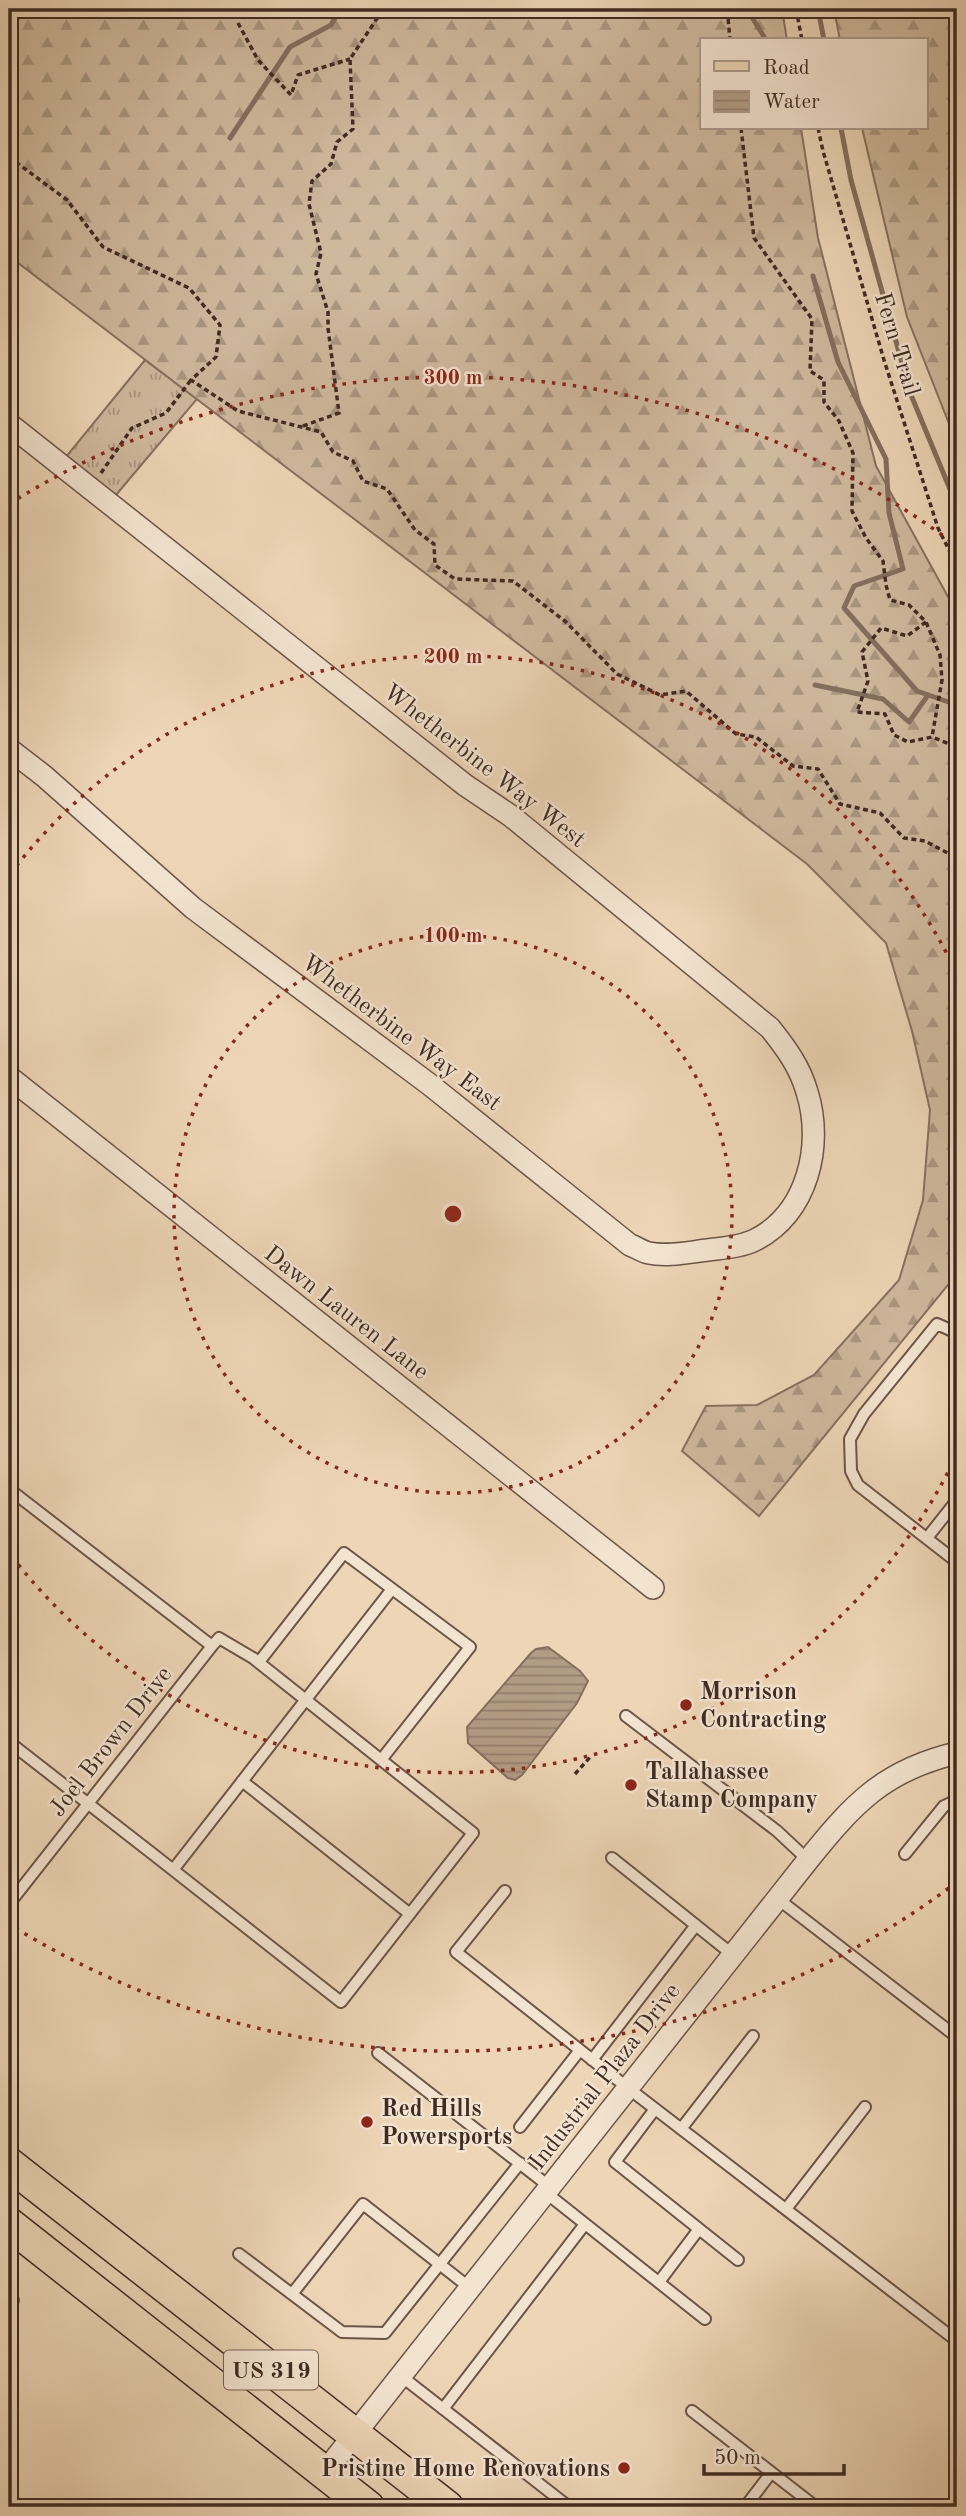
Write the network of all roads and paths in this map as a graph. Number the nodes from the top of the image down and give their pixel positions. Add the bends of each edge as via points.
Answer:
1 (379, 9) edge
2 (715, 9) edge
3 (742, 9) edge
4 (796, 9) edge
5 (728, 18) junction
6 (238, 23) dead end
7 (730, 38) edge
8 (802, 38) edge
9 (350, 58) junction
10 (741, 130) edge
11 (818, 130) edge
12 (9, 157) edge
13 (191, 380) junction
14 (9, 424) edge
15 (301, 427) junction
16 (101, 473) dead end
17 (957, 566) edge
18 (926, 622) junction
19 (932, 737) junction
20 (957, 747) edge
21 (9, 749) edge
22 (957, 858) edge
23 (9, 1077) edge
24 (790, 1211) joint
25 (957, 1333) edge
26 (9, 1489) edge
27 (957, 1500) edge
28 (927, 1538) junction
29 (957, 1562) edge
30 (653, 1587) dead end
31 (392, 1589) junction
32 (215, 1642) junction
33 (258, 1662) junction
34 (306, 1700) junction
35 (626, 1716) dead end
36 (9, 1742) edge
37 (957, 1753) edge
38 (592, 1755) dead end
39 (382, 1760) junction
40 (575, 1774) dead end
41 (242, 1781) junction
42 (957, 1800) edge
43 (88, 1804) junction
44 (905, 1854) dead end
45 (612, 1858) dead end
46 (808, 1860) junction
47 (173, 1870) junction
48 (505, 1891) dead end
49 (778, 1899) junction
50 (9, 1904) edge
51 (410, 1914) junction
52 (696, 1925) junction
53 (733, 1955) junction
54 (753, 2036) dead end
55 (957, 2037) edge
56 (580, 2050) junction
57 (378, 2053) dead end
58 (592, 2060) junction
59 (628, 2088) junction
60 (865, 2107) dead end
61 (655, 2109) junction
62 (520, 2127) dead end
63 (681, 2129) junction
64 (520, 2163) junction
65 (9, 2164) edge
66 (548, 2190) junction
67 (786, 2209) junction
68 (9, 2224) edge
69 (585, 2224) junction
70 (699, 2230) junction
71 (239, 2254) dead end
72 (738, 2260) dead end
73 (439, 2264) junction
74 (659, 2282) junction
75 (470, 2288) junction
76 (292, 2294) junction
77 (705, 2319) dead end
78 (957, 2341) edge
79 (401, 2376) junction
80 (443, 2409) junction
81 (692, 2412) dead end
82 (354, 2435) junction
83 (324, 2473) junction
84 (771, 2473) junction
85 (368, 2507) edge
86 (447, 2507) edge
87 (569, 2507) edge
88 (745, 2507) edge
89 (816, 2507) edge

1 - 9 path
2 - 5 path
3 - 5 path
4 - 8 path
5 - 7 path
6 - 9 path via 258,60 291,95 298,75
9 - 15 path via 353,129 337,142 331,164 312,181 309,204 321,253 316,274 328,312 339,413
10 - 18 path via 754,238 812,319 810,371 824,380 824,402 839,421 853,453 852,511 883,561 890,600 909,604
11 - 17 path, Fern Trail via 937,528
12 - 13 path via 67,200 103,247 189,288 219,325 216,357
13 - 15 path via 238,411
13 - 16 path via 166,413 132,428
14 - 24 street, Whetherbine Way West via 465,785 511,816 770,1028 800,1073 812,1117 807,1181
15 - 22 path via 321,432 333,452 353,461 363,481 387,489 415,530 434,544 435,565 455,579 513,582 566,622 617,674 660,695 686,691 736,734 756,737 793,766 818,769 840,804 880,813 904,838 925,841
18 - 19 path via 940,655 942,680
18 - 19 path via 907,636 881,628 862,652 869,681 857,712 885,714 894,735 908,742
19 - 20 path
21 - 24 street, Whetherbine Way East via 193,908 398,1060 630,1245 650,1253 730,1247 754,1241
23 - 30 street, Dawn Lauren Lane
25 - 28 lane via 937,1324 850,1439 851,1471 858,1485
26 - 32 lane
27 - 28 lane
28 - 29 lane
31 - 33 lane via 344,1553
31 - 34 lane
31 - 39 lane via 470,1647
32 - 33 lane
32 - 43 lane, Joel Brown Drive
33 - 34 lane
34 - 39 lane
34 - 41 lane
35 - 46 lane
36 - 43 lane
37 - 46 street, Industrial Plaza Drive via 891,1778 855,1804
38 - 40 path
39 - 51 lane via 473,1833
41 - 47 lane
41 - 51 lane
42 - 44 lane via 944,1807
43 - 47 lane
43 - 50 lane, Joel Brown Drive
45 - 52 lane
46 - 49 street, Industrial Plaza Drive
47 - 51 lane via 341,2002
48 - 56 lane via 456,1952
49 - 53 street, Industrial Plaza Drive
49 - 55 lane
52 - 53 lane
52 - 58 lane
53 - 59 street, Industrial Plaza Drive
54 - 63 lane
56 - 58 lane
56 - 62 lane
57 - 64 lane
58 - 59 lane
59 - 61 lane
59 - 66 street, Industrial Plaza Drive
60 - 67 lane
61 - 63 lane
61 - 70 lane via 615,2162
63 - 67 lane
64 - 66 lane
64 - 73 lane
65 - 82 main road, US 319
66 - 69 lane
66 - 75 street, Industrial Plaza Drive
67 - 78 lane
68 - 83 main road, US 319
69 - 74 lane
69 - 80 lane
70 - 72 lane
70 - 74 lane
71 - 76 lane
73 - 75 lane
73 - 76 lane via 385,2333 342,2332
73 - 76 lane via 363,2204
74 - 77 lane
75 - 79 street, Industrial Plaza Drive
79 - 80 lane
79 - 82 street, Industrial Plaza Drive
80 - 87 lane
81 - 84 lane
82 - 83 street, Industrial Plaza Drive
82 - 86 main road, US 319
83 - 85 main road, US 319
84 - 88 lane
84 - 89 lane

